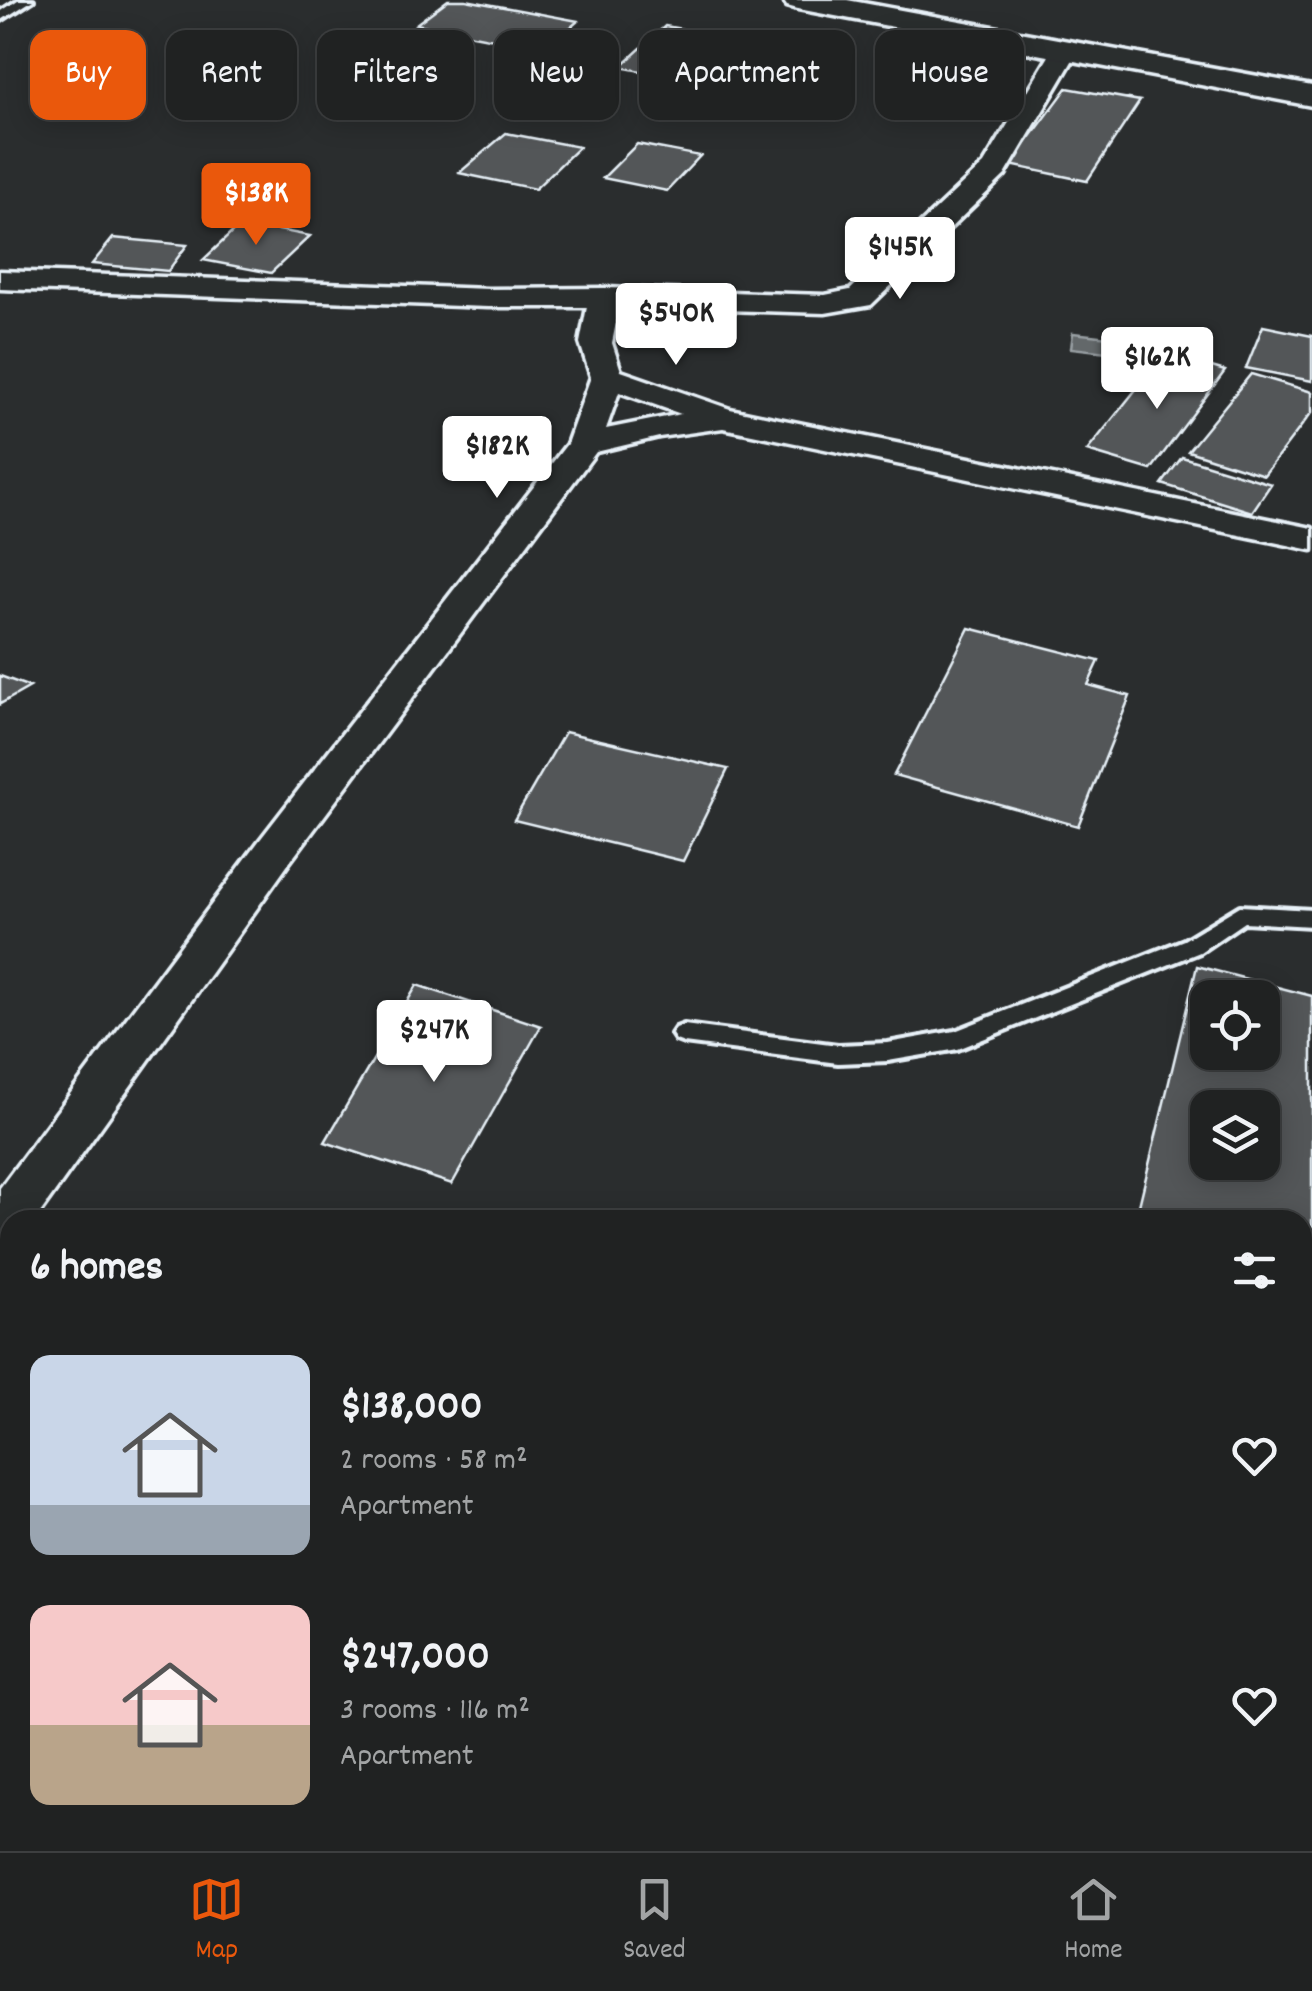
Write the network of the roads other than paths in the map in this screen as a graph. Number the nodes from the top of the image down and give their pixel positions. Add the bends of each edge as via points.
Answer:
1 (28, 0) edge
2 (810, 1) edge
3 (0, 17) edge
4 (1065, 51) junction
5 (1312, 96) edge
6 (0, 280) edge
7 (605, 296) junction
8 (607, 377) junction
9 (724, 418) junction
10 (584, 445) junction
11 (1312, 539) edge
12 (1312, 918) edge
13 (684, 1034) dead end
14 (13, 1210) edge

1 - 3 lane
2 - 4 main road
4 - 5 main road
4 - 7 street via 995,170 860,298 824,304
6 - 7 street via 488,298
7 - 8 street via 596,342
8 - 9 street
8 - 10 street
9 - 10 street
9 - 11 street
10 - 14 street via 274,852
12 - 13 lane via 1240,914 1192,946 958,1040 838,1054

